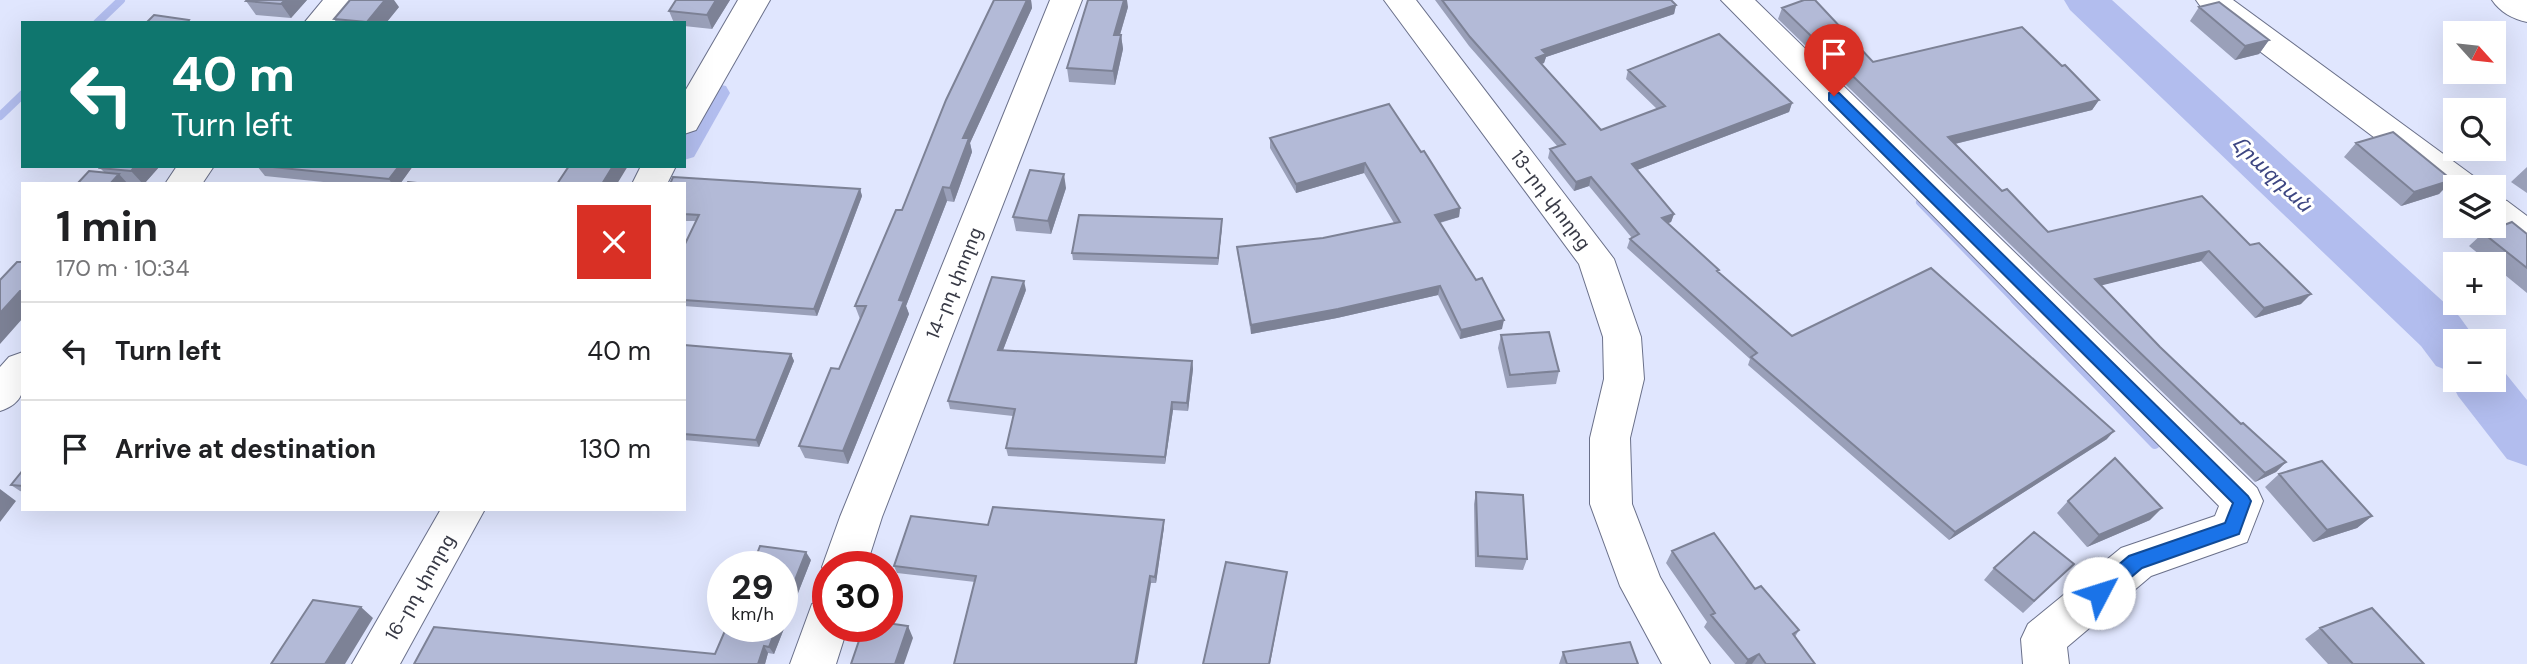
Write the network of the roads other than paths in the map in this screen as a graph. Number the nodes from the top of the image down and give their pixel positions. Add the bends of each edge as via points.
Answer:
1 (340, 0) edge
2 (754, 0) edge
3 (1066, 0) edge
4 (1400, 0) edge
5 (1737, 0) edge
6 (2212, 0) edge
7 (2508, 0) edge
8 (2527, 12) edge
9 (322, 21) edge
10 (686, 119) edge
11 (195, 168) edge
12 (2448, 175) edge
13 (184, 182) edge
14 (2506, 219) edge
15 (2527, 235) edge
16 (21, 370) edge
17 (0, 395) edge
18 (463, 511) edge
19 (849, 551) edge
20 (820, 642) edge
21 (376, 664) edge
22 (813, 664) edge
23 (1687, 664) edge
24 (2046, 664) edge

1 - 9 street
2 - 10 street
3 - 19 street, 14-րդ փողոց
4 - 23 street, 13-րդ փողոց via 1596,259 1622,337 1624,379 1610,438 1611,504 1642,586
5 - 24 street via 2242,501 2232,529 2136,562 2115,579 2044,639
6 - 12 street
7 - 8 street
11 - 13 street
14 - 15 street
16 - 17 street
18 - 21 street, 16-րդ փողոց
20 - 22 street

